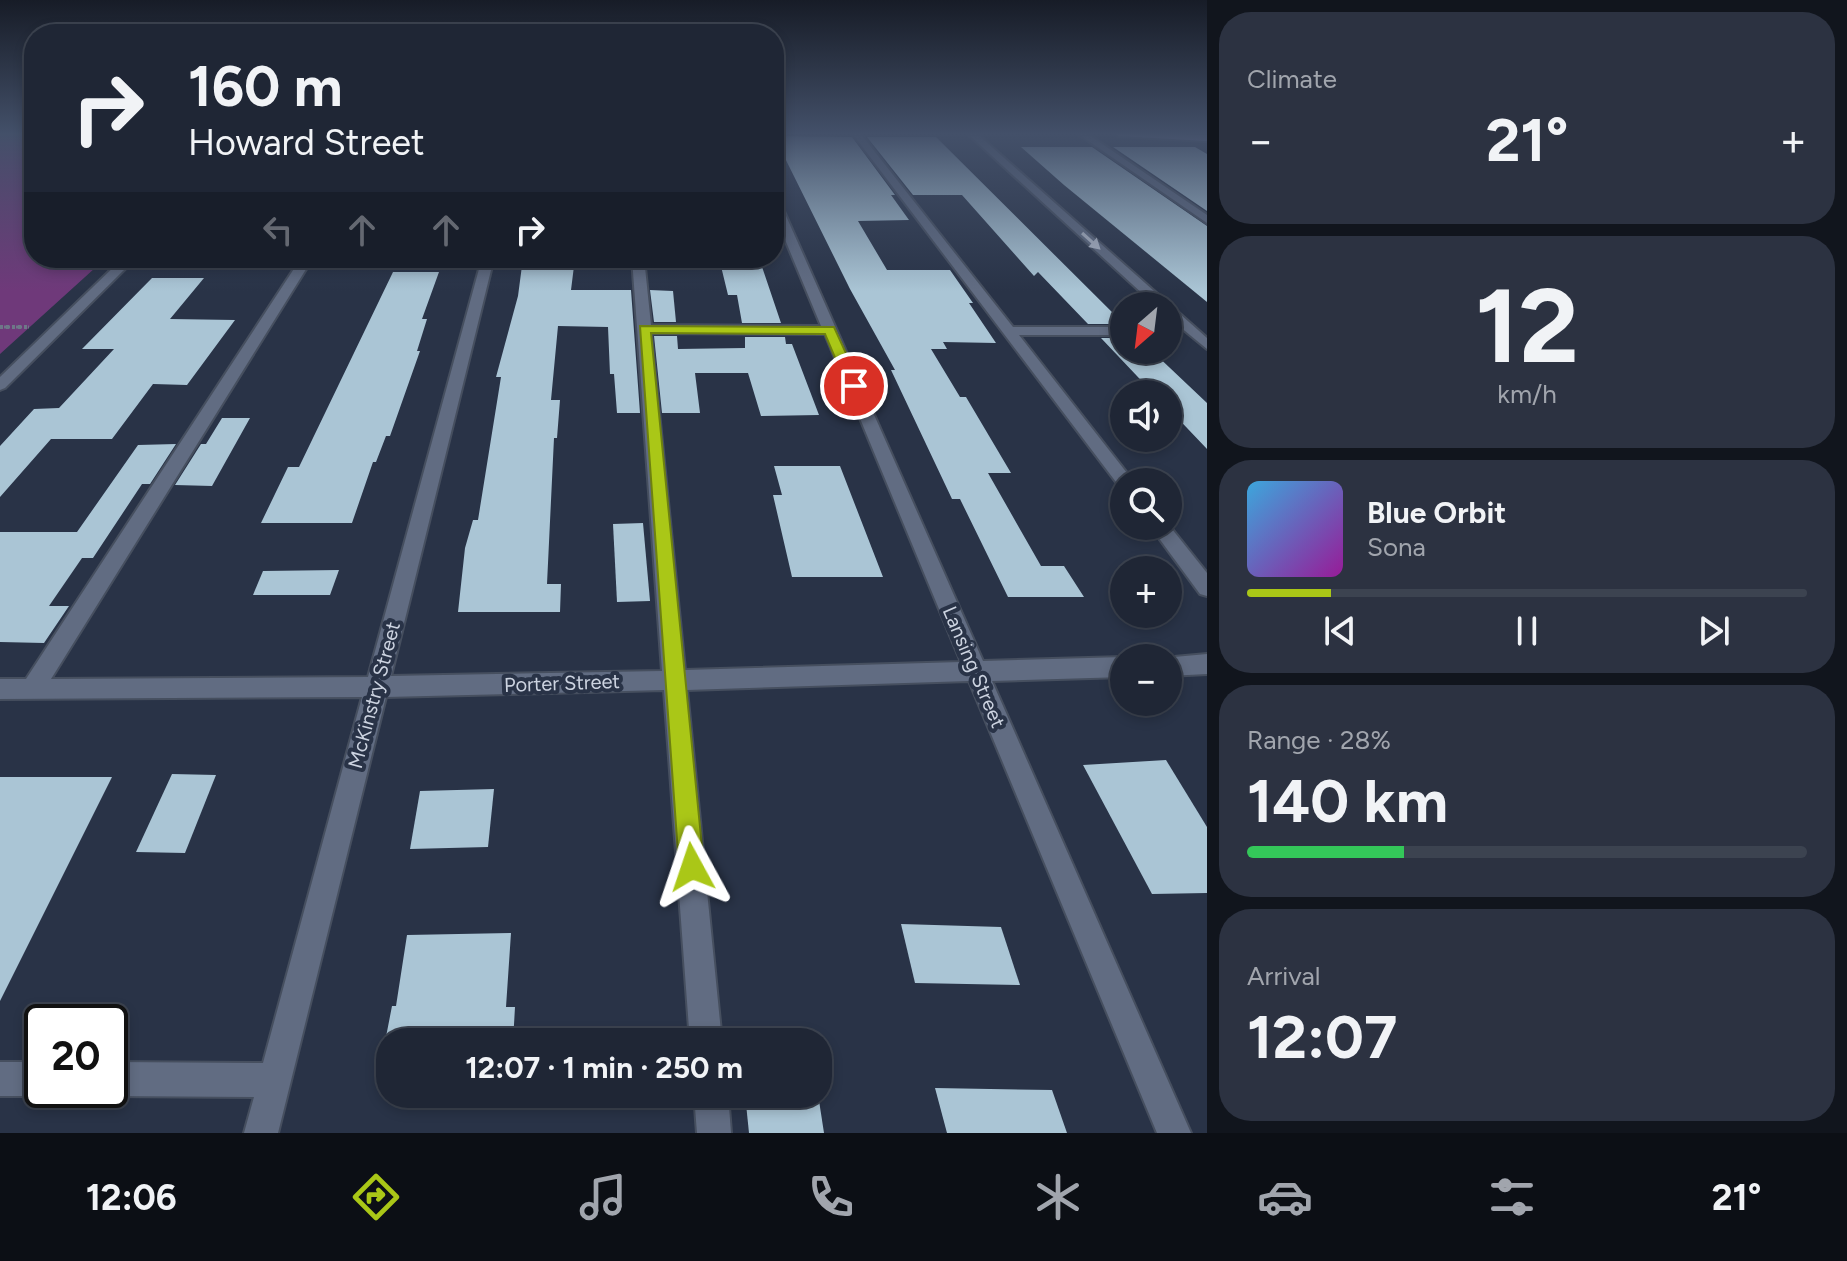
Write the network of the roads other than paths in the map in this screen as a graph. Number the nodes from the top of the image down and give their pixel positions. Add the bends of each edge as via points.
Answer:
1 (897, 186) edge
2 (1030, 186) edge
3 (1158, 186) edge
4 (1207, 220) edge
5 (784, 223) edge
6 (120, 268) edge
7 (301, 268) edge
8 (485, 268) edge
9 (639, 268) edge
10 (1148, 292) edge
11 (1182, 323) edge
12 (645, 329) junction
13 (830, 330) junction
14 (1009, 331) junction
15 (1110, 331) edge
16 (1182, 331) edge
17 (1191, 331) junction
18 (1207, 331) edge
19 (1207, 345) edge
20 (0, 360) edge
21 (25, 360) junction
22 (0, 385) edge
23 (1114, 468) edge
24 (1170, 540) edge
25 (1207, 588) edge
26 (1207, 664) edge
27 (1182, 665) edge
28 (1110, 667) edge
29 (976, 672) junction
30 (676, 680) junction
31 (376, 686) junction
32 (0, 689) edge
33 (32, 689) junction
34 (705, 1028) edge
35 (0, 1079) edge
36 (24, 1079) edge
37 (128, 1079) edge
38 (275, 1080) junction
39 (712, 1108) edge
40 (261, 1133) edge
41 (714, 1133) edge
42 (1174, 1133) edge

1 - 14 street
2 -> 10 street
3 - 4 street
5 - 13 street, Lansing Street
6 - 21 street
7 - 33 street
8 - 31 street, McKinstry Street
9 - 12 street
11 - 17 street
12 - 13 street
12 - 30 street
13 - 29 street, Lansing Street
14 - 15 street
14 - 23 street
16 - 17 street
17 - 18 street
17 - 19 street
20 - 21 street
21 - 22 street
24 - 25 street
26 - 27 street
28 - 29 street, Porter Street
29 - 30 street, Porter Street
29 - 42 street, Lansing Street
30 - 31 street, Porter Street
30 - 34 street
31 - 33 street, Porter Street
31 - 38 street, McKinstry Street
32 - 33 street, Porter Street
35 - 36 street
37 - 38 street
38 - 40 street, McKinstry Street
39 - 41 street

